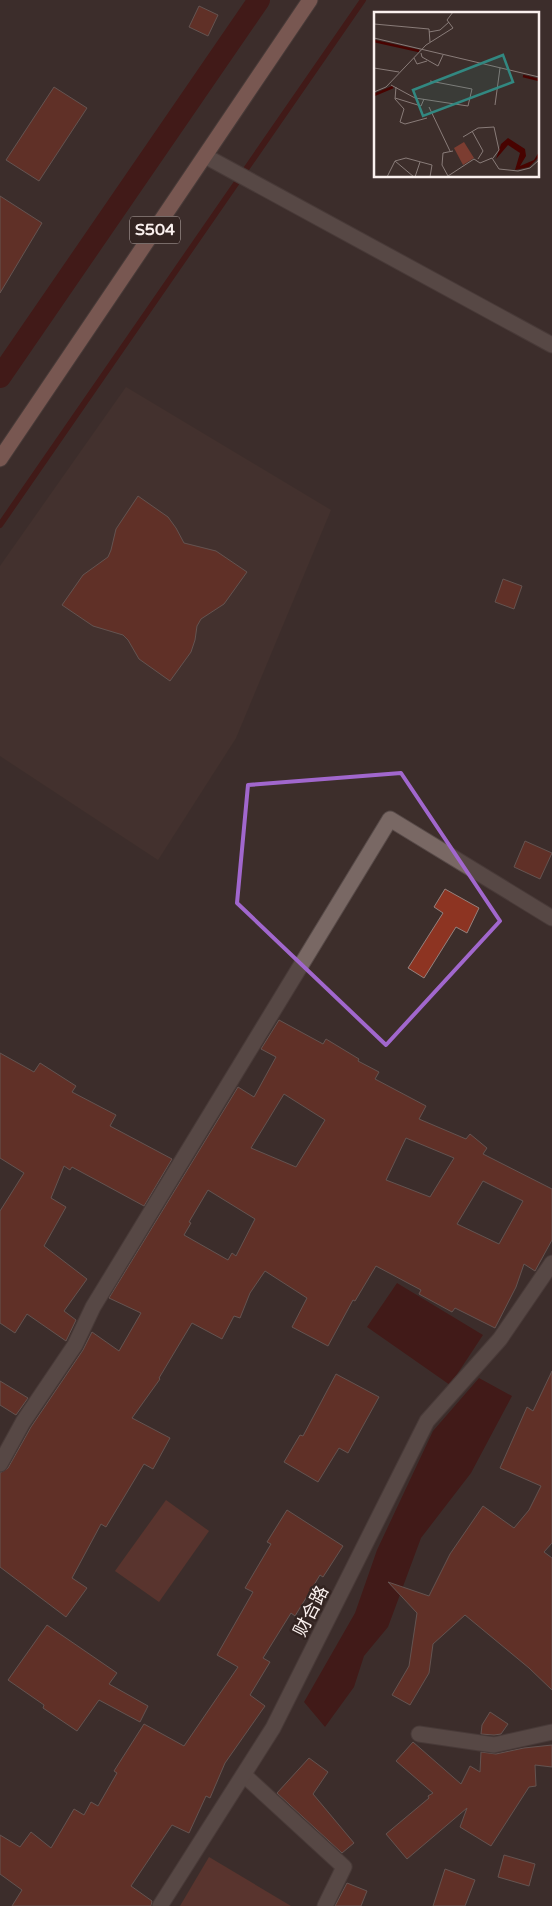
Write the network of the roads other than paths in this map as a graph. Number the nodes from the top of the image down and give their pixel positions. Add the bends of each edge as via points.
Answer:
1 (310, 0) edge
2 (205, 156) junction
3 (552, 346) edge
4 (0, 459) edge
5 (552, 918) edge
6 (552, 1263) edge
7 (0, 1464) edge
8 (552, 1732) edge
9 (420, 1734) dead end
10 (244, 1775) junction
11 (160, 1906) edge
12 (325, 1906) edge

1 - 2 main road, S504
2 - 3 street
2 - 4 main road, S504
5 - 7 street via 390,819 93,1307 75,1345 23,1422
6 - 10 street, 财合路 via 500,1339 427,1421 273,1728
8 - 9 street via 494,1745
10 - 11 street, 财合路
10 - 12 street via 344,1867

